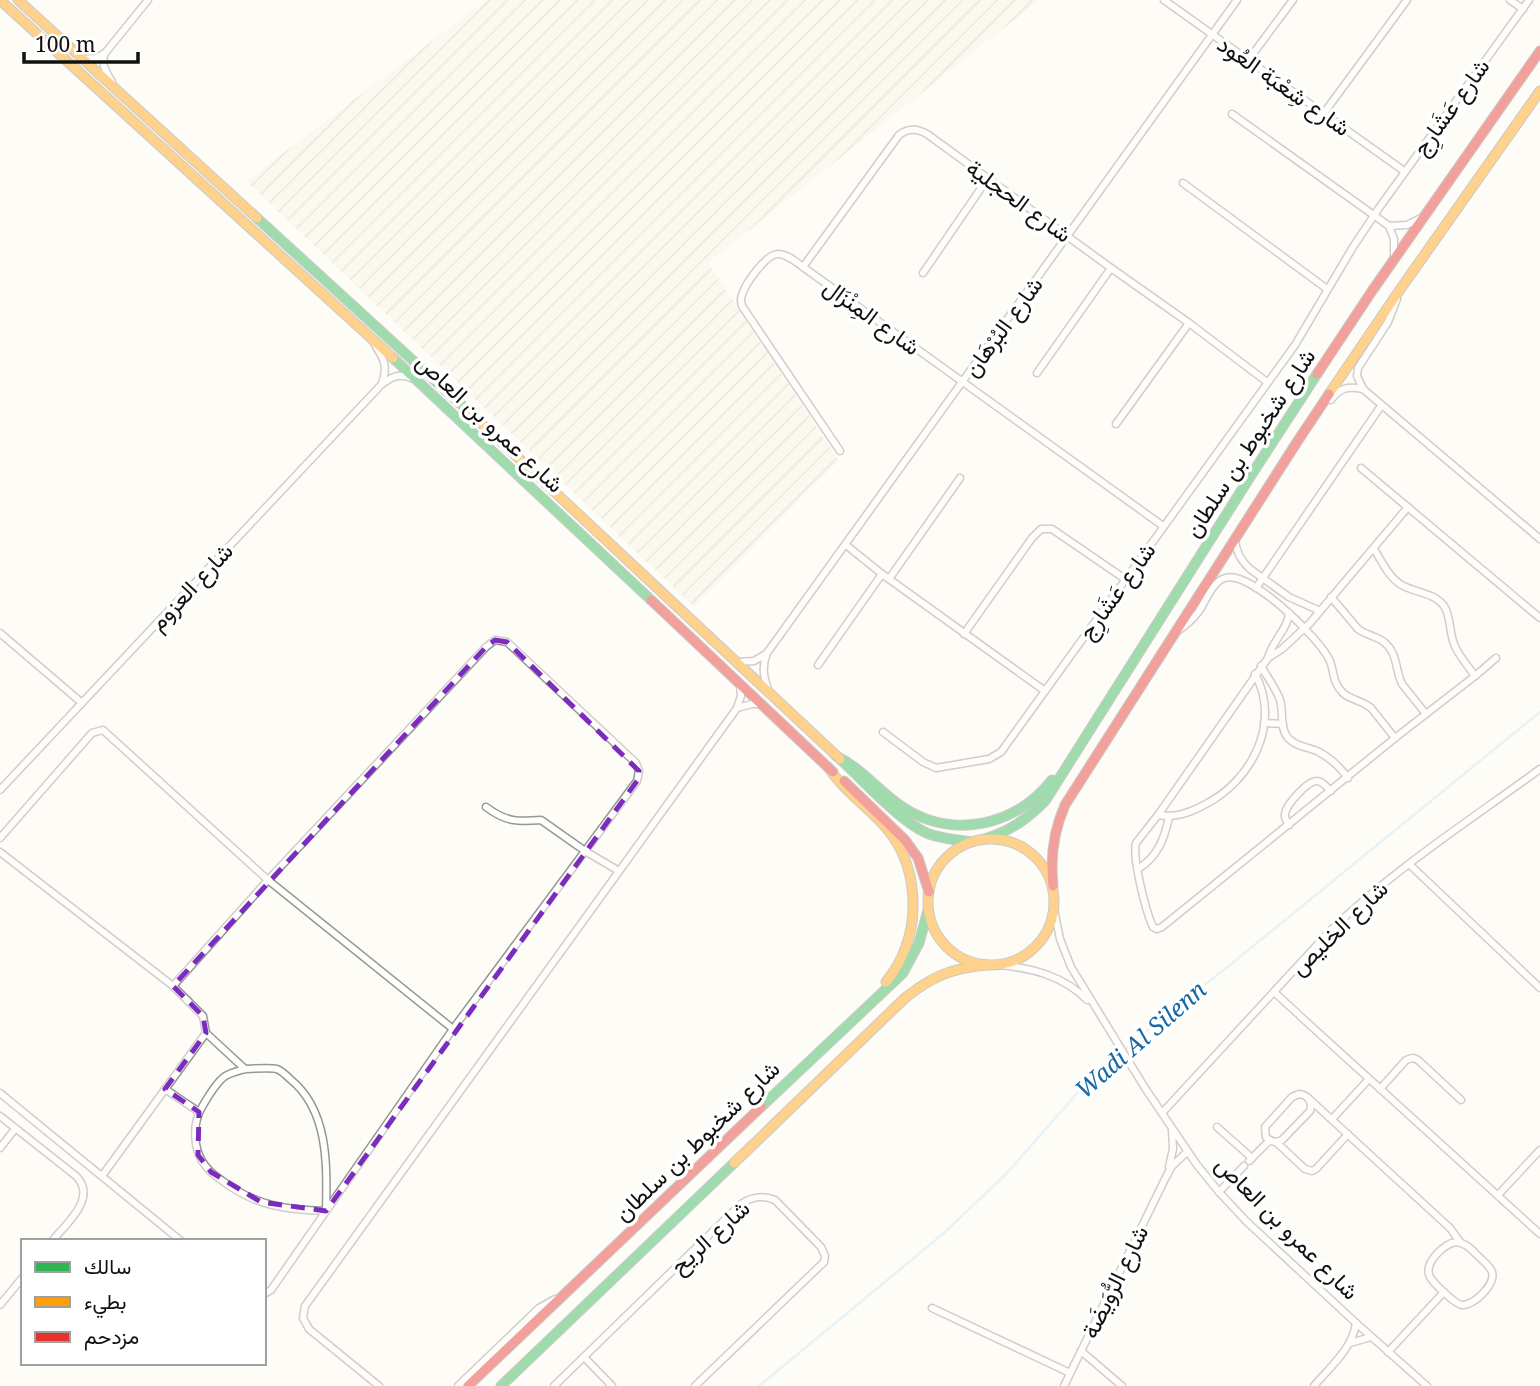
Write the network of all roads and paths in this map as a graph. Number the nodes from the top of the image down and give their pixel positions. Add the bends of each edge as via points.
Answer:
1 (0, 0) edge
2 (18, 0) edge
3 (148, 0) edge
4 (1164, 0) edge
5 (1237, 0) edge
6 (1293, 0) edge
7 (1407, 0) edge
8 (1510, 0) edge
9 (1529, 0) edge
10 (1523, 9) junction
11 (1212, 36) junction
12 (1540, 51) edge
13 (106, 52) junction
14 (82, 59) junction
15 (1249, 60) junction
16 (114, 88) junction
17 (1540, 91) edge
18 (1324, 113) junction
19 (1231, 114) dead end
20 (1404, 171) junction
21 (988, 178) junction
22 (1183, 183) dead end
23 (1427, 211) junction
24 (1375, 214) junction
25 (1389, 226) junction
26 (1068, 237) junction
27 (1393, 261) junction
28 (803, 267) junction
29 (1111, 268) junction
30 (923, 273) dead end
31 (1327, 289) junction
32 (1399, 291) junction
33 (1189, 323) junction
34 (373, 341) junction
35 (1037, 373) dead end
36 (962, 382) junction
37 (1268, 382) junction
38 (381, 385) junction
39 (425, 387) junction
40 (1363, 389) junction
41 (1381, 406) junction
42 (1116, 424) dead end
43 (1297, 442) junction
44 (841, 451) dead end
45 (1361, 468) dead end
46 (960, 478) dead end
47 (1408, 507) junction
48 (1163, 526) junction
49 (1540, 539) edge
50 (1235, 540) junction
51 (846, 545) junction
52 (1374, 549) junction
53 (882, 574) junction
54 (1263, 577) junction
55 (889, 579) junction
56 (1125, 579) junction
57 (1256, 588) junction
58 (1331, 597) junction
59 (1294, 599) junction
60 (1320, 611) junction
61 (1287, 612) junction
62 (1540, 618) edge
63 (1304, 629) junction
64 (0, 633) edge
65 (1175, 633) junction
66 (964, 634) junction
67 (767, 653) junction
68 (1268, 657) junction
69 (1496, 658) dead end
70 (738, 662) junction
71 (818, 664) dead end
72 (1261, 666) junction
73 (1255, 674) junction
74 (1475, 676) junction
75 (1120, 682) junction
76 (740, 683) junction
77 (1045, 691) junction
78 (769, 692) junction
79 (82, 702) junction
80 (762, 704) junction
81 (737, 708) junction
82 (1426, 714) junction
83 (1264, 723) junction
84 (1283, 724) junction
85 (883, 732) dead end
86 (1395, 738) junction
87 (836, 756) junction
88 (828, 767) junction
89 (1540, 769) edge
90 (1348, 778) junction
91 (0, 790) edge
92 (1331, 791) junction
93 (486, 807) dead end
94 (1158, 815) junction
95 (1169, 817) junction
96 (1289, 825) junction
97 (0, 838) edge
98 (984, 839) junction
99 (972, 842) junction
100 (585, 851) junction
101 (0, 852) edge
102 (1409, 864) junction
103 (1138, 869) junction
104 (619, 871) junction
105 (268, 880) junction
106 (1053, 886) junction
107 (929, 892) junction
108 (1054, 909) junction
109 (928, 910) junction
110 (986, 965) junction
111 (999, 965) junction
112 (173, 985) junction
113 (1540, 988) edge
114 (1274, 992) junction
115 (1096, 1009) junction
116 (453, 1029) junction
117 (206, 1033) junction
118 (823, 1048) junction
119 (245, 1069) junction
120 (1369, 1079) junction
121 (165, 1089) junction
122 (1380, 1089) junction
123 (0, 1093) edge
124 (1307, 1097) junction
125 (1461, 1101) dead end
126 (199, 1112) junction
127 (1162, 1113) junction
128 (0, 1116) edge
129 (1332, 1119) junction
130 (1217, 1127) dead end
131 (1171, 1128) junction
132 (15, 1129) junction
133 (1348, 1134) junction
134 (1273, 1141) junction
135 (0, 1148) edge
136 (1540, 1150) edge
137 (1188, 1152) junction
138 (1249, 1162) junction
139 (102, 1176) junction
140 (1165, 1179) junction
141 (1219, 1192) junction
142 (1498, 1195) junction
143 (326, 1211) junction
144 (1538, 1229) edge
145 (54, 1239) edge
146 (179, 1239) edge
147 (1460, 1242) junction
148 (21, 1279) edge
149 (1444, 1292) junction
150 (266, 1293) edge
151 (560, 1298) junction
152 (0, 1305) edge
153 (932, 1308) dead end
154 (1356, 1323) junction
155 (1371, 1337) junction
156 (1350, 1343) junction
157 (1081, 1351) junction
158 (1388, 1352) junction
159 (584, 1357) junction
160 (1070, 1373) junction
161 (379, 1386) edge
162 (457, 1386) edge
163 (468, 1386) edge
164 (501, 1386) edge
165 (554, 1386) edge
166 (612, 1386) edge
167 (695, 1386) edge
168 (1064, 1386) edge
169 (1122, 1386) edge
170 (1314, 1386) edge
171 (1427, 1386) edge

1 - 34 main road, شارع عمرو بن العاص
2 - 14 main road, شارع عمرو بن العاص
3 - 13 street
4 - 11 street, شارع شِعْبَة العُود
5 - 11 street, شارع البُرْهَان
6 - 15 street
7 - 18 street
8 - 10 street
9 - 10 street, شارع عَشَارِج
10 - 20 street, شارع عَشَارِج
11 - 15 street, شارع شِعْبَة العُود
11 - 26 street, شارع البُرْهَان
12 - 23 main road, شارع شخبوط بن سلطان
13 - 14 street
13 - 16 street via 104,67
14 - 16 main road, شارع عمرو بن العاص
15 - 18 street, شارع شِعْبَة العُود
16 - 70 main road, شارع عمرو بن العاص
17 - 32 main road, شارع شخبوط بن سلطان
18 - 20 street, شارع شِعْبَة العُود
19 - 24 street
20 - 24 street, شارع عَشَارِج
21 - 26 street, شارع الحجلية
21 - 28 street, شارع الحجلية via 923,131 906,131
21 - 30 street
22 - 31 street
23 - 25 street via 1407,225
23 - 27 main road, شارع شخبوط بن سلطان
24 - 25 street
24 - 31 street, شارع عَشَارِج
25 - 27 street
26 - 29 street, شارع الحجلية
26 - 36 street, شارع البُرْهَان
27 - 75 main road, شارع شخبوط بن سلطان
28 - 36 street, شارع المِنْزَال
28 - 44 street, شارع المِنْزَال via 783,254 769,256 745,288 741,303
29 - 33 street, شارع الحجلية
29 - 35 street
31 - 37 street, شارع عَشَارِج
32 - 40 street via 1388,322 1358,368
32 - 43 main road, شارع شخبوط بن سلطان
33 - 37 street, شارع الحجلية
33 - 42 street
34 - 38 street via 386,365
34 - 39 main road, شارع عمرو بن العاص
36 - 48 street, شارع المِنْزَال
36 - 51 street, شارع البُرْهَان
37 - 48 street, شارع عَشَارِج
38 - 39 street via 404,375
38 - 79 street, شارع العزوم
39 - 76 main road, شارع عمرو بن العاص
40 - 41 street
40 - 43 street via 1339,390
41 - 49 street
41 - 54 street
43 - 50 main road, شارع شخبوط بن سلطان
45 - 47 street
46 - 55 street
47 - 52 street
47 - 62 street
48 - 56 street, شارع عَشَارِج
50 - 54 street via 1241,559
50 - 65 main road, شارع شخبوط بن سلطان
51 - 53 street
51 - 67 street, شارع البُرْهَان
52 - 58 street
52 - 74 street via 1400,584 1443,604 1456,649
53 - 55 street
53 - 71 street
54 - 57 street
54 - 59 street
55 - 66 street
56 - 66 street via 1052,529 1041,529
56 - 77 street, شارع عَشَارِج
57 - 61 street
57 - 65 street via 1235,578 1223,579
58 - 60 street
58 - 82 street via 1358,629 1390,648 1402,684
59 - 60 street
59 - 61 street
60 - 63 street
61 - 63 street
61 - 68 street via 1287,622
63 - 68 street
63 - 86 street via 1329,659 1342,692 1371,708
64 - 79 street
65 - 106 main road, شارع شخبوط بن سلطان via 1058,819 1051,848
66 - 77 street
67 - 70 street via 754,661
67 - 78 street via 763,666
68 - 72 street
69 - 74 street
70 - 78 main road, شارع عمرو بن العاص
72 - 73 street
72 - 84 street via 1279,696
73 - 83 street via 1263,694
73 - 94 street
74 - 82 street
75 - 87 main road via 1048,785 1029,804 1003,818 960,824 920,817
75 - 98 main road, شارع شخبوط بن سلطان via 1045,801 1016,826
76 - 80 main road, شارع عمرو بن العاص
76 - 81 street
77 - 85 street, شارع عَشَارِج via 1001,752 989,760 931,767
78 - 87 main road, شارع عمرو بن العاص
79 - 91 street, شارع العزوم
80 - 81 street
80 - 88 main road, شارع عمرو بن العاص
81 - 104 street
82 - 86 street
83 - 84 street
83 - 95 street via 1254,757 1233,786 1197,809
84 - 90 street via 1289,739 1326,757
86 - 90 street
87 - 99 main road, شارع عمرو بن العاص via 917,828
88 - 107 main road, شارع عمرو بن العاص via 905,840 918,858
88 - 118 main road via 885,827 902,852 910,877 912,917 907,945 894,972
89 - 102 street, شارع الخليص
90 - 92 street
92 - 96 street
92 - 96 street via 1317,781 1306,786 1286,809
93 - 100 street via 519,822 541,820
94 - 95 street
94 - 103 street via 1136,843
95 - 103 street via 1161,846
96 - 103 street via 1160,928 1151,925
97 - 105 street via 92,733 103,730
98 - 99 main road
98 - 106 main road via 1002,839 1027,850 1046,870
99 - 107 main road via 947,857
100 - 104 street
100 - 105 street via 637,781 636,763 507,642 495,640
100 - 116 street
101 - 112 street
102 - 113 street
102 - 114 street, شارع الخليص via 1338,923
104 - 161 street via 305,1306 303,1318 309,1329
105 - 112 street
105 - 116 street
106 - 108 main road
107 - 109 main road
108 - 111 main road via 1042,940 1030,952
108 - 115 street, شارع عمرو بن العاص via 1059,939
109 - 110 main road via 941,941 954,953
109 - 118 main road, شارع شخبوط بن سلطان via 919,945 903,973
110 - 111 main road
110 - 164 main road, شارع شخبوط بن سلطان via 944,972 905,998
111 - 115 street, شارع عمرو بن العاص via 1052,976
112 - 117 street via 204,1016
114 - 120 street
114 - 127 street, شارع الخليص
115 - 127 street, شارع عمرو بن العاص
116 - 143 street
117 - 119 street
117 - 121 street
118 - 151 main road, شارع شخبوط بن سلطان
119 - 126 street via 225,1076
119 - 143 street via 278,1069 308,1100 322,1130
120 - 122 street
120 - 129 street
121 - 126 street
121 - 139 street
122 - 125 street via 1413,1058
122 - 142 street
123 - 139 street
124 - 129 street
124 - 134 street via 1310,1111 1282,1140
124 - 134 street via 1296,1095 1267,1124 1265,1134
126 - 143 street via 194,1131 198,1155 211,1172 240,1194 261,1202 292,1210
127 - 131 street, شارع عمرو بن العاص
128 - 132 street
129 - 133 street
130 - 138 street
131 - 137 street, شارع عمرو بن العاص
131 - 140 street, شارع الرُّوَيضَة via 1173,1150
132 - 135 street
132 - 145 street via 76,1176 84,1188 82,1203
133 - 134 street via 1312,1171
133 - 147 street
134 - 138 street
136 - 142 street
137 - 140 street, شارع الرُّوَيضَة
137 - 141 street, شارع عمرو بن العاص
138 - 141 street
139 - 146 street
140 - 157 street, شارع الرُّوَيضَة
141 - 154 street, شارع عمرو بن العاص
142 - 144 street
143 - 150 street
147 - 149 street via 1447,1245 1429,1266 1431,1279
147 - 149 street via 1488,1265 1492,1281 1468,1305 1458,1304
148 - 152 street
149 - 158 street
151 - 162 street via 539,1308
151 - 163 main road, شارع شخبوط بن سلطان
153 - 160 street
154 - 155 street, شارع عمرو بن العاص
154 - 156 street
155 - 156 street
155 - 158 street, شارع عمرو بن العاص
156 - 170 street
157 - 160 street, شارع الرُّوَيضَة
157 - 169 street
158 - 171 street, شارع عمرو بن العاص
159 - 165 street, شارع الريح
159 - 166 street
159 - 167 street, شارع الريح via 741,1204 754,1197 775,1200 821,1247 824,1262
160 - 168 street, شارع الرُّوَيضَة

